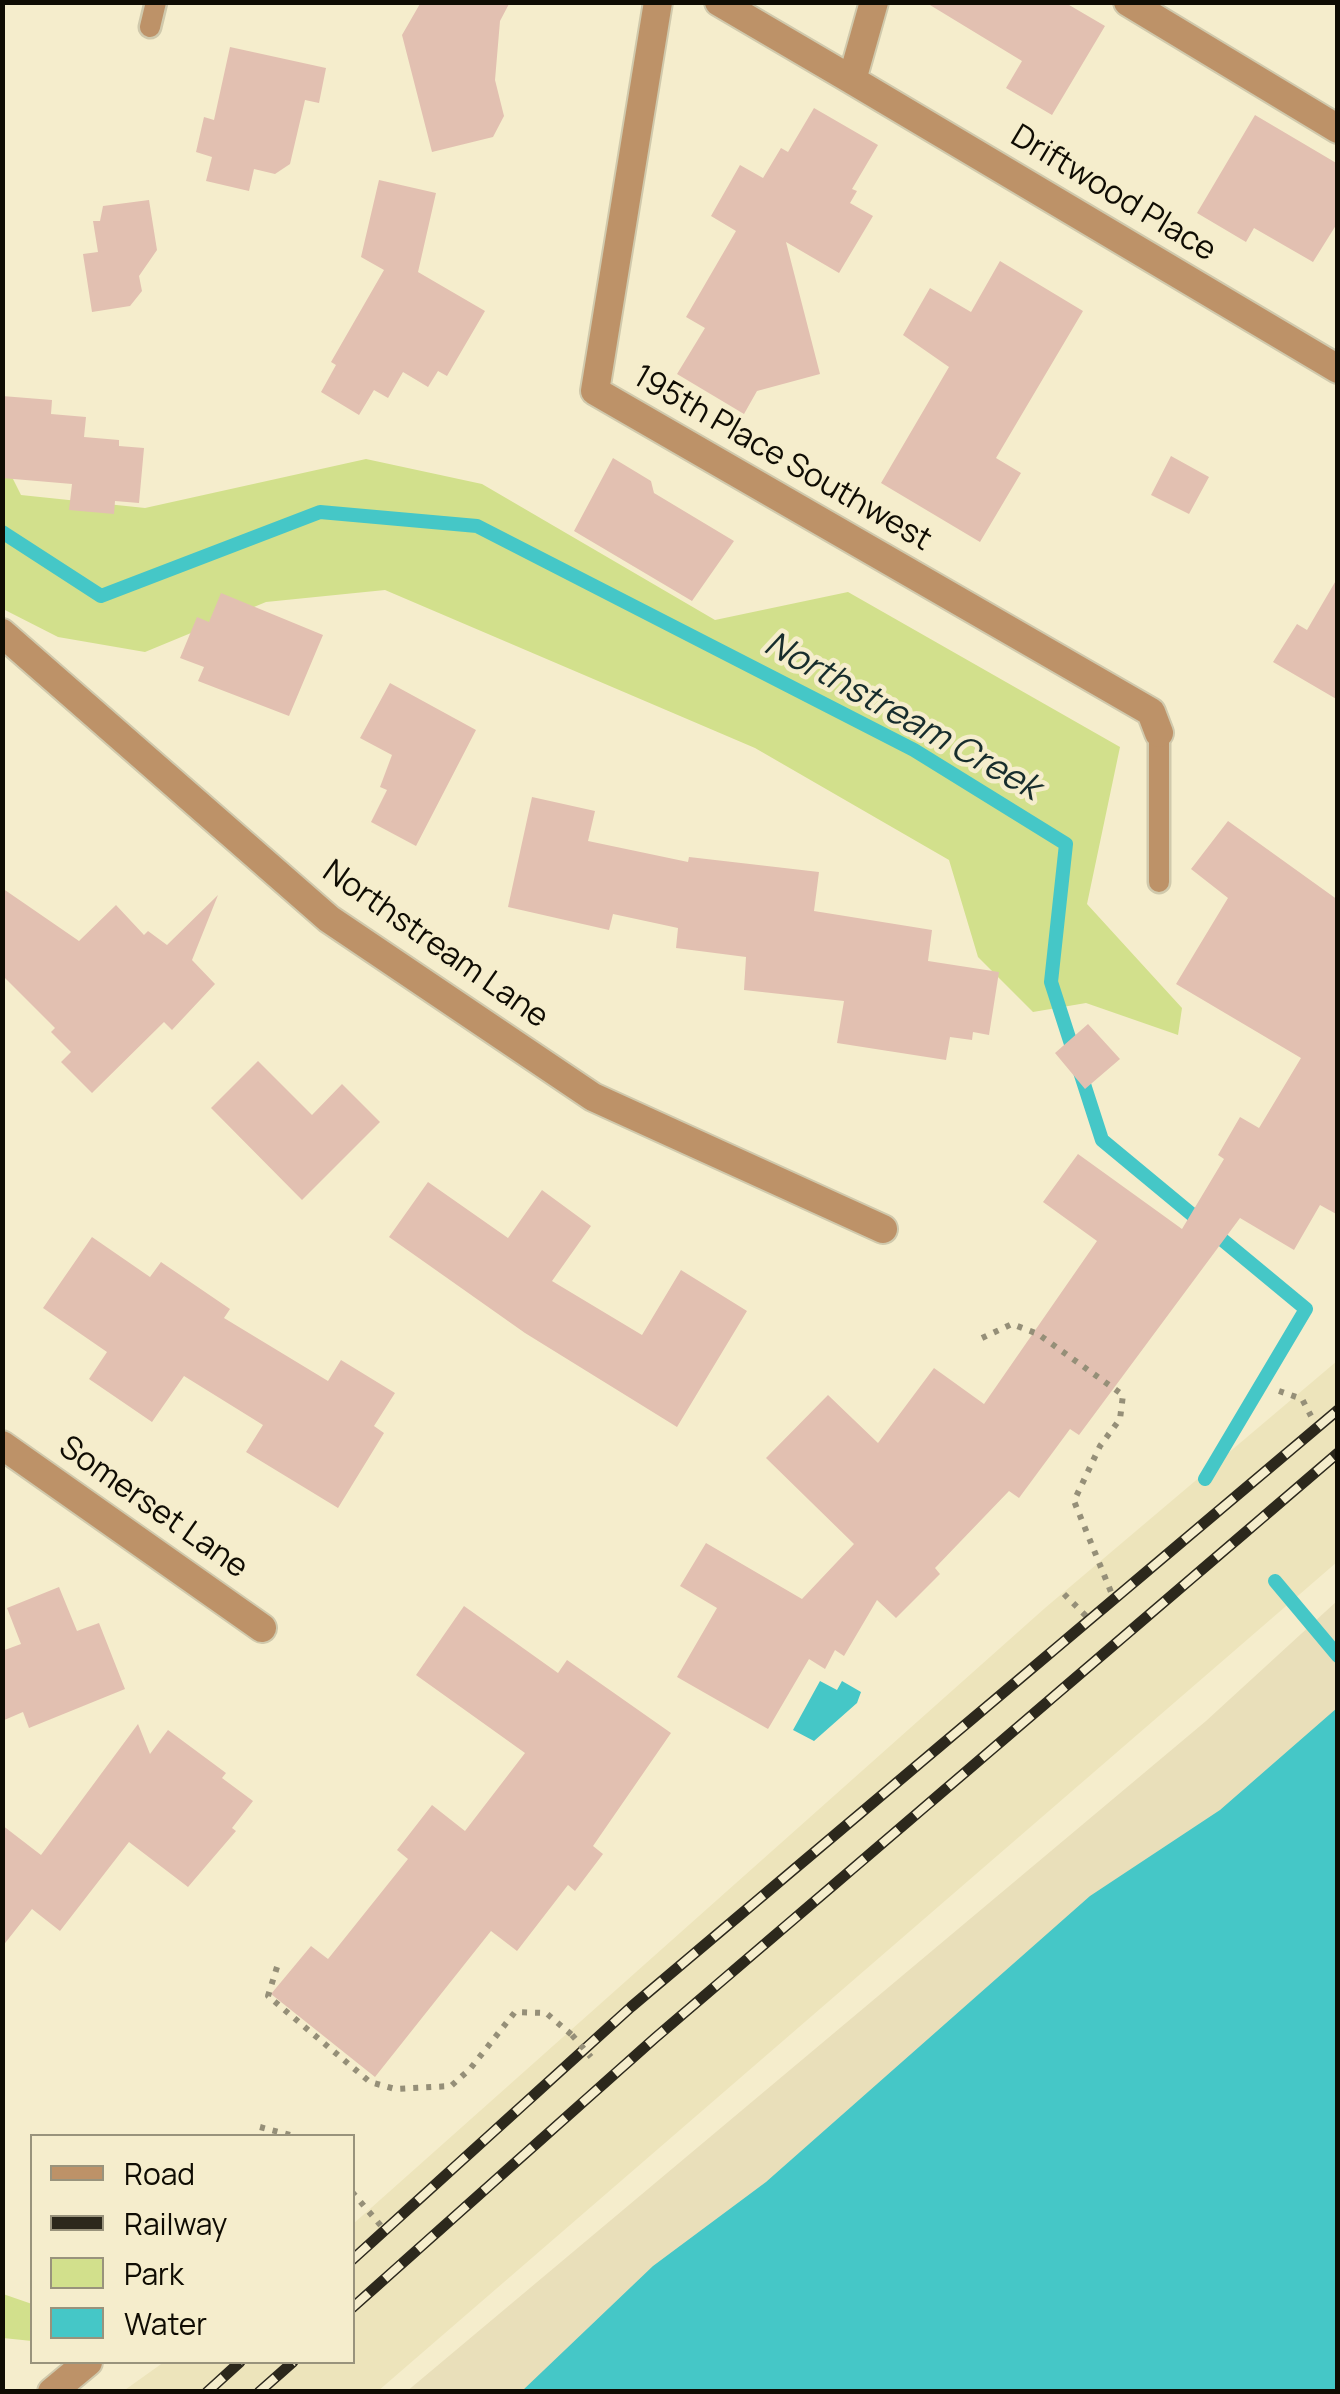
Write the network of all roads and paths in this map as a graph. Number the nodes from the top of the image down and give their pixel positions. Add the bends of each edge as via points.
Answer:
1 (156, 2) edge
2 (658, 2) edge
3 (719, 2) edge
4 (874, 2) edge
5 (1128, 2) edge
6 (150, 27) dead end
7 (852, 80) junction
8 (1338, 130) edge
9 (1338, 369) edge
10 (2, 633) edge
11 (1159, 733) joint
12 (1159, 882) dead end
13 (883, 1229) dead end
14 (982, 1338) dead end
15 (1279, 1390) dead end
16 (1311, 1416) dead end
17 (2, 1445) edge
18 (1111, 1592) dead end
19 (1064, 1594) dead end
20 (1086, 1616) dead end
21 (262, 1628) dead end
22 (277, 1967) dead end
23 (591, 2057) dead end
24 (260, 2126) dead end
25 (287, 2134) edge
26 (355, 2196) edge
27 (382, 2228) dead end
28 (86, 2364) edge
29 (52, 2392) edge

1 - 6 lane
2 - 11 street, 195th Place Southwest via 595,392 1151,712
3 - 7 street, Driftwood Place
4 - 7 street
5 - 8 street
7 - 9 street, Driftwood Place
10 - 13 street, Northstream Lane via 329,920 594,1097
11 - 12 lane
14 - 18 path via 1012,1324 1025,1329 1122,1395 1120,1419 1074,1501
15 - 16 path via 1302,1400
17 - 21 street, Somerset Lane
19 - 20 path
22 - 23 path, bridge via 268,1996 370,2082 395,2089 451,2086 515,2012 546,2013
24 - 25 path
26 - 27 path
28 - 29 street

